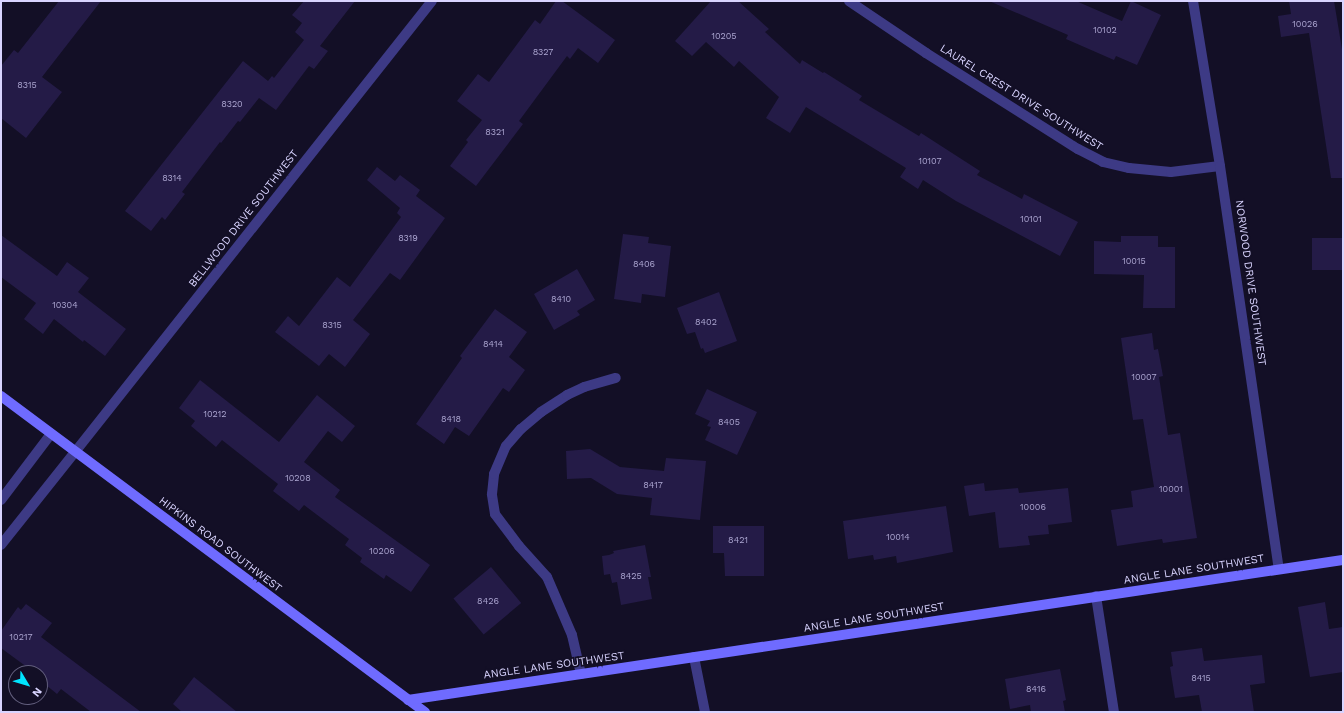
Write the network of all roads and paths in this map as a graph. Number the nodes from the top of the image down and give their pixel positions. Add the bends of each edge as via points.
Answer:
1 (432, 1) edge
2 (849, 1) edge
3 (1193, 1) edge
4 (1220, 166) junction
5 (616, 378) dead end
6 (1, 396) edge
7 (51, 434) junction
8 (75, 452) junction
9 (1, 500) edge
10 (1, 544) edge
11 (1343, 560) edge
12 (1278, 569) junction
13 (1096, 596) junction
14 (694, 657) junction
15 (581, 674) junction
16 (408, 700) junction
17 (425, 712) edge
18 (705, 712) edge
19 (1114, 712) edge

1 - 8 street, BELLWOOD DRIVE SOUTHWEST
2 - 4 street, LAUREL CREST DRIVE SOUTHWEST via 926,54 1103,162 1129,168 1171,172
3 - 4 street, NORWOOD DRIVE SOUTHWEST
4 - 12 street, NORWOOD DRIVE SOUTHWEST
5 - 15 street via 584,387 541,412 506,446 494,474 492,494 495,514 547,577 572,635
6 - 7 street, HIPKINS ROAD SOUTHWEST
7 - 8 street, HIPKINS ROAD SOUTHWEST
7 - 9 street
8 - 10 street, BELLWOOD DRIVE SOUTHWEST
8 - 16 street, HIPKINS ROAD SOUTHWEST
11 - 12 street, ANGLE LANE SOUTHWEST
12 - 13 street, ANGLE LANE SOUTHWEST
13 - 14 street, ANGLE LANE SOUTHWEST
13 - 19 street
14 - 15 street, ANGLE LANE SOUTHWEST
14 - 18 street
15 - 16 street, ANGLE LANE SOUTHWEST
16 - 17 street, HIPKINS ROAD SOUTHWEST

